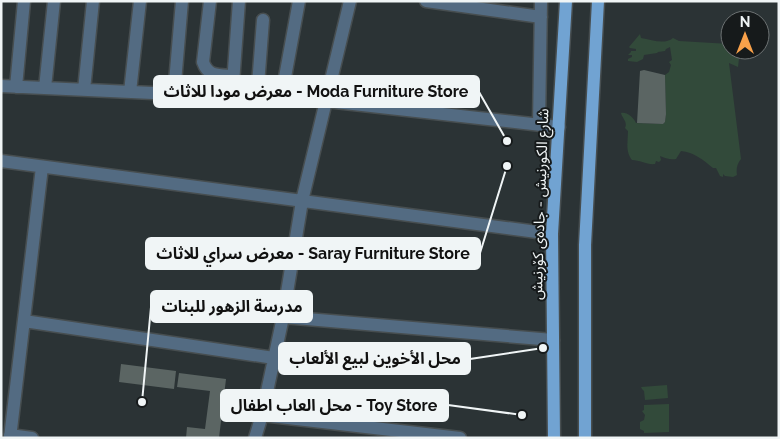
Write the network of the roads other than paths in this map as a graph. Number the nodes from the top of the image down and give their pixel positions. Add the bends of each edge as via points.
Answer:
1 (24, 1) edge
2 (54, 1) edge
3 (93, 1) edge
4 (140, 1) edge
5 (182, 1) edge
6 (210, 1) edge
7 (239, 1) edge
8 (299, 1) edge
9 (350, 1) edge
10 (426, 1) edge
11 (541, 1) edge
12 (566, 1) edge
13 (598, 1) edge
14 (541, 17) junction
15 (263, 20) dead end
16 (233, 76) junction
17 (1, 86) edge
18 (16, 87) junction
19 (44, 88) junction
20 (84, 90) junction
21 (130, 92) junction
22 (174, 94) junction
23 (232, 97) junction
24 (257, 98) junction
25 (280, 99) junction
26 (326, 101) junction
27 (539, 124) junction
28 (559, 127) junction
29 (1, 161) edge
30 (42, 167) junction
31 (302, 201) junction
32 (552, 234) junction
33 (283, 317) junction
34 (24, 321) junction
35 (553, 340) junction
36 (274, 358) junction
37 (262, 415) junction
38 (414, 435) edge
39 (10, 436) edge
40 (32, 438) edge
41 (255, 438) edge
42 (460, 438) edge
43 (554, 438) edge
44 (585, 438) edge

1 - 18 street
2 - 19 street
3 - 20 street
4 - 21 street
5 - 22 street
6 - 16 street via 203,62 206,70 214,75
7 - 16 street
8 - 25 street
9 - 26 street
10 - 14 street
11 - 14 street
12 - 28 main road, شارع الكورنيش - جادەی کۆرنیش
13 - 44 main road via 585,245
14 - 27 street
15 - 24 street
16 - 23 street
17 - 18 street
18 - 19 street
19 - 20 street
20 - 21 street
21 - 22 street
22 - 23 street
23 - 24 street
24 - 25 street
25 - 26 street
26 - 27 street
26 - 31 street
27 - 28 street
28 - 32 main road, شارع الكورنيش - جادەی کۆرنیش
29 - 30 street
30 - 31 street
30 - 34 street
31 - 32 street
31 - 33 street
32 - 35 main road, شارع الكورنيش - جادەی کۆرنیش
33 - 35 street
33 - 36 street
34 - 36 street
34 - 39 street
35 - 43 main road, شارع الكورنيش - جادەی کۆرنیش
36 - 37 street
37 - 38 street
37 - 41 street
38 - 42 street
39 - 40 street

